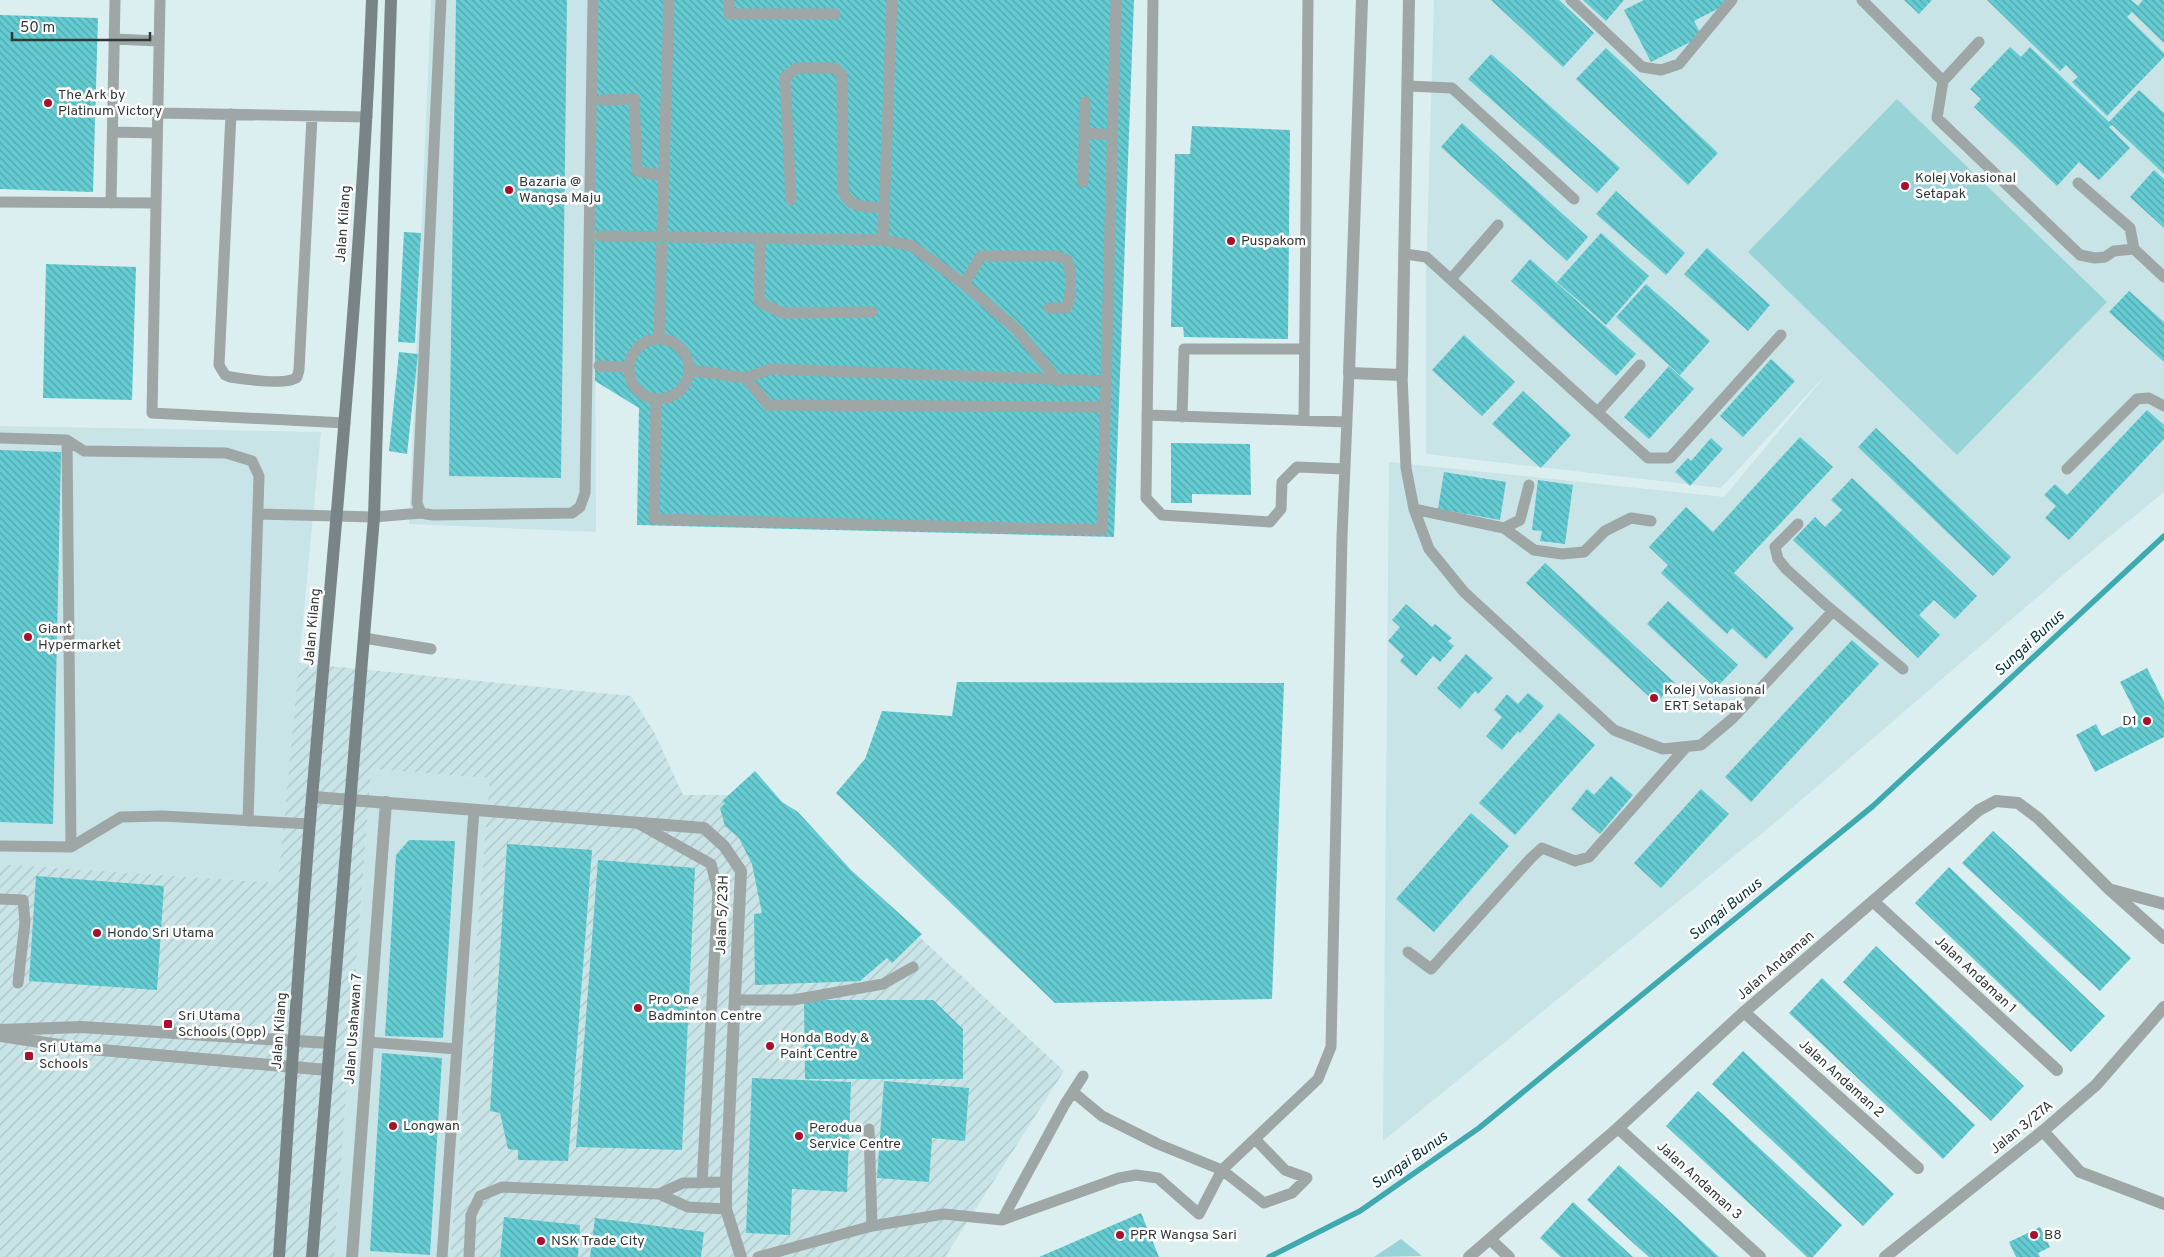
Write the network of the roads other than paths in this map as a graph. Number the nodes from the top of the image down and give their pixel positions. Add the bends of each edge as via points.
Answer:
1 (115, 0) edge
2 (160, 0) edge
3 (372, 0) edge
4 (391, 0) edge
5 (441, 0) edge
6 (593, 0) edge
7 (669, 0) edge
8 (729, 0) edge
9 (892, 0) edge
10 (1116, 0) edge
11 (1153, 0) edge
12 (1308, 0) edge
13 (1362, 0) edge
14 (1409, 0) edge
15 (1571, 0) edge
16 (1732, 0) edge
17 (1862, 0) edge
18 (835, 14) dead end
19 (114, 39) junction
20 (159, 41) junction
21 (1979, 42) dead end
22 (1943, 81) junction
23 (1408, 86) junction
24 (602, 100) dead end
25 (1085, 102) dead end
26 (158, 113) junction
27 (231, 114) junction
28 (367, 116) junction
29 (312, 117) junction
30 (112, 132) junction
31 (157, 133) junction
32 (1084, 133) junction
33 (1112, 135) junction
34 (663, 176) junction
35 (1083, 182) dead end
36 (2078, 183) dead end
37 (1574, 199) dead end
38 (791, 200) dead end
39 (0, 202) edge
40 (111, 203) junction
41 (156, 203) junction
42 (884, 208) junction
43 (1498, 225) dead end
44 (600, 236) dead end
45 (661, 237) junction
46 (760, 239) junction
47 (882, 240) junction
48 (2134, 249) junction
49 (1405, 254) junction
50 (2164, 277) edge
51 (1451, 280) junction
52 (964, 284) junction
53 (1049, 308) dead end
54 (872, 312) dead end
55 (1781, 335) dead end
56 (659, 338) junction
57 (1304, 349) junction
58 (1640, 365) dead end
59 (599, 366) dead end
60 (627, 367) junction
61 (690, 370) junction
62 (1349, 373) junction
63 (1402, 375) junction
64 (746, 378) junction
65 (1058, 381) junction
66 (1106, 382) junction
67 (656, 400) junction
68 (2164, 406) edge
69 (1105, 407) junction
70 (1598, 412) junction
71 (1147, 416) junction
72 (1182, 417) junction
73 (1304, 420) junction
74 (1347, 422) junction
75 (345, 423) junction
76 (0, 438) edge
77 (67, 440) junction
78 (1344, 469) junction
79 (2067, 469) dead end
80 (1529, 485) dead end
81 (1414, 509) junction
82 (421, 513) junction
83 (258, 514) junction
84 (338, 517) junction
85 (374, 517) junction
86 (1651, 521) dead end
87 (1798, 524) dead end
88 (1504, 528) junction
89 (1834, 611) junction
90 (364, 638) junction
91 (430, 649) dead end
92 (1903, 669) dead end
93 (1686, 747) junction
94 (312, 797) junction
95 (349, 800) junction
96 (386, 802) junction
97 (474, 810) junction
98 (248, 821) junction
99 (637, 823) junction
100 (310, 824) junction
101 (0, 846) edge
102 (71, 847) junction
103 (2109, 889) junction
104 (0, 899) edge
105 (1874, 902) junction
106 (2164, 904) edge
107 (2164, 938) edge
108 (1408, 952) dead end
109 (913, 967) dead end
110 (18, 983) dead end
111 (735, 1000) junction
112 (2164, 1007) edge
113 (1744, 1012) junction
114 (0, 1030) edge
115 (0, 1036) edge
116 (294, 1040) junction
117 (368, 1042) junction
118 (329, 1044) junction
119 (456, 1049) junction
120 (292, 1066) junction
121 (327, 1070) junction
122 (2057, 1070) dead end
123 (1083, 1076) dead end
124 (1073, 1092) junction
125 (1618, 1128) junction
126 (869, 1129) dead end
127 (2043, 1131) junction
128 (1255, 1139) junction
129 (1918, 1168) dead end
130 (1222, 1170) junction
131 (702, 1182) junction
132 (726, 1182) junction
133 (659, 1194) junction
134 (2164, 1204) edge
135 (726, 1209) junction
136 (1002, 1220) junction
137 (872, 1226) junction
138 (1490, 1239) junction
139 (279, 1257) edge
140 (312, 1257) edge
141 (352, 1257) edge
142 (442, 1257) edge
143 (469, 1257) edge
144 (741, 1257) edge
145 (758, 1257) edge
146 (1469, 1257) edge
147 (1509, 1257) edge
148 (1760, 1257) edge
149 (1885, 1257) edge

1 - 19 lane
2 - 20 lane
3 - 28 main road, Jalan Kilang
4 - 85 main road
5 - 82 lane via 417,503
6 - 82 lane via 585,493 580,508 572,512 432,516
7 - 34 lane
8 - 18 lane via 729,14
9 - 42 lane
10 - 33 lane
11 - 71 lane
12 - 57 lane
13 - 62 street
14 - 23 street
15 - 16 lane via 1642,67 1661,70 1679,64
17 - 22 lane
19 - 20 lane
19 - 30 lane
20 - 26 lane
21 - 22 lane
22 - 48 lane via 1937,118 2080,255 2105,257 2114,250
23 - 37 lane via 1452,88
23 - 49 street
24 - 34 lane via 634,99 637,171
25 - 32 lane
26 - 27 lane
26 - 31 lane
27 - 29 lane
27 - 29 lane via 219,365 225,375 292,381 299,370
28 - 29 lane
28 - 75 main road, Jalan Kilang
30 - 31 lane
30 - 40 lane
31 - 41 lane
32 - 33 lane
32 - 35 lane
33 - 66 lane
34 - 45 lane
36 - 48 lane via 2130,228
38 - 42 lane via 785,76 797,68 835,68 842,75 843,191 846,200 853,205
39 - 40 lane
40 - 41 lane
41 - 75 lane via 152,413
42 - 47 lane
43 - 51 lane
44 - 45 lane
45 - 46 lane
45 - 56 lane
46 - 47 lane
46 - 54 lane via 759,301 784,313
47 - 52 lane via 912,246
48 - 50 lane
49 - 51 lane via 1426,257
49 - 63 street
51 - 70 lane
52 - 53 lane via 981,256 1058,256 1067,260 1070,267 1069,302 1066,308
52 - 65 lane via 1016,328
55 - 70 lane via 1670,458 1648,458
56 - 60 lane via 644,342 632,354
56 - 61 lane via 674,342 687,356
57 - 72 lane via 1184,349
57 - 73 lane
58 - 70 lane
59 - 60 lane
60 - 67 lane via 630,381 642,395
61 - 64 lane
61 - 67 lane via 685,385 672,397
62 - 63 street
62 - 74 lane
63 - 81 lane via 1406,468
64 - 65 lane via 770,369
64 - 69 lane via 768,405
65 - 66 lane
66 - 69 lane
67 - 69 lane via 654,519 1102,530
68 - 79 lane via 2149,398 2137,399
71 - 72 lane
71 - 78 lane via 1146,498 1162,515 1270,522 1281,509 1282,482 1297,467
72 - 73 lane
73 - 74 lane
74 - 78 lane
75 - 84 main road, Jalan Kilang
76 - 77 lane
77 - 83 lane via 84,450 226,453 252,461 259,476
77 - 102 lane
78 - 128 lane via 1330,1047 1318,1079
80 - 88 lane via 1520,520
81 - 88 lane
81 - 93 lane via 1429,549 1464,592 1614,730 1663,749
82 - 85 lane
83 - 84 lane
83 - 98 lane
84 - 85 lane
84 - 94 main road, Jalan Kilang
85 - 90 main road
86 - 88 lane via 1631,518 1606,531 1584,552 1562,554 1534,550
87 - 89 lane via 1775,547 1778,559
89 - 92 lane
89 - 93 lane via 1732,719 1701,745
90 - 91 lane
90 - 95 main road
93 - 108 lane via 1589,857 1575,861 1542,848 1431,969
94 - 95 street, Jalan 5/23H
94 - 100 main road, Jalan Kilang
95 - 96 street, Jalan 5/23H
95 - 118 main road
96 - 97 street, Jalan 5/23H
96 - 117 street, Jalan Usahawan 7
97 - 99 street, Jalan 5/23H
97 - 119 lane
98 - 100 lane
98 - 102 lane via 122,817
99 - 111 street, Jalan 5/23H via 704,828 724,846 741,871
99 - 131 lane via 711,864 718,891
100 - 116 main road, Jalan Kilang
101 - 102 lane
103 - 105 street, Jalan Andaman via 2038,818 2018,803 1996,801 1979,810
103 - 106 street, Jalan Andaman
103 - 107 street, Jalan Andaman
104 - 110 lane via 22,900 25,922
105 - 113 street, Jalan Andaman
105 - 122 street, Jalan Andaman 1
109 - 111 lane via 883,984 793,1000
111 - 132 street, Jalan 5/23H
112 - 127 street, Jalan 3/27A via 2096,1085
113 - 125 street, Jalan Andaman
113 - 129 street, Jalan Andaman 2
114 - 116 street via 80,1027
115 - 120 street via 79,1048
116 - 118 street
116 - 120 main road, Jalan Kilang
117 - 119 lane
117 - 141 street, Jalan Usahawan 7
118 - 121 main road
119 - 142 lane
120 - 121 street
120 - 139 main road, Jalan Kilang
121 - 140 main road
123 - 124 lane
124 - 130 lane via 1102,1116 1158,1144
124 - 136 lane
125 - 138 street, Jalan Andaman
125 - 148 street, Jalan Andaman 3
126 - 137 lane
127 - 134 street via 2080,1172
127 - 149 street, Jalan 3/27A
128 - 130 lane
128 - 130 lane via 1285,1170 1308,1178 1292,1193 1264,1203
130 - 136 lane via 1199,1214 1158,1178 1136,1175 1119,1178
131 - 132 lane
131 - 133 lane via 683,1183
132 - 135 street, Jalan 5/23H
133 - 135 lane via 688,1207
133 - 143 lane via 502,1187 480,1196 471,1215
135 - 144 street, Jalan 5/23H
136 - 137 lane via 944,1214
137 - 145 lane
138 - 146 street, Jalan Andaman
138 - 147 street

